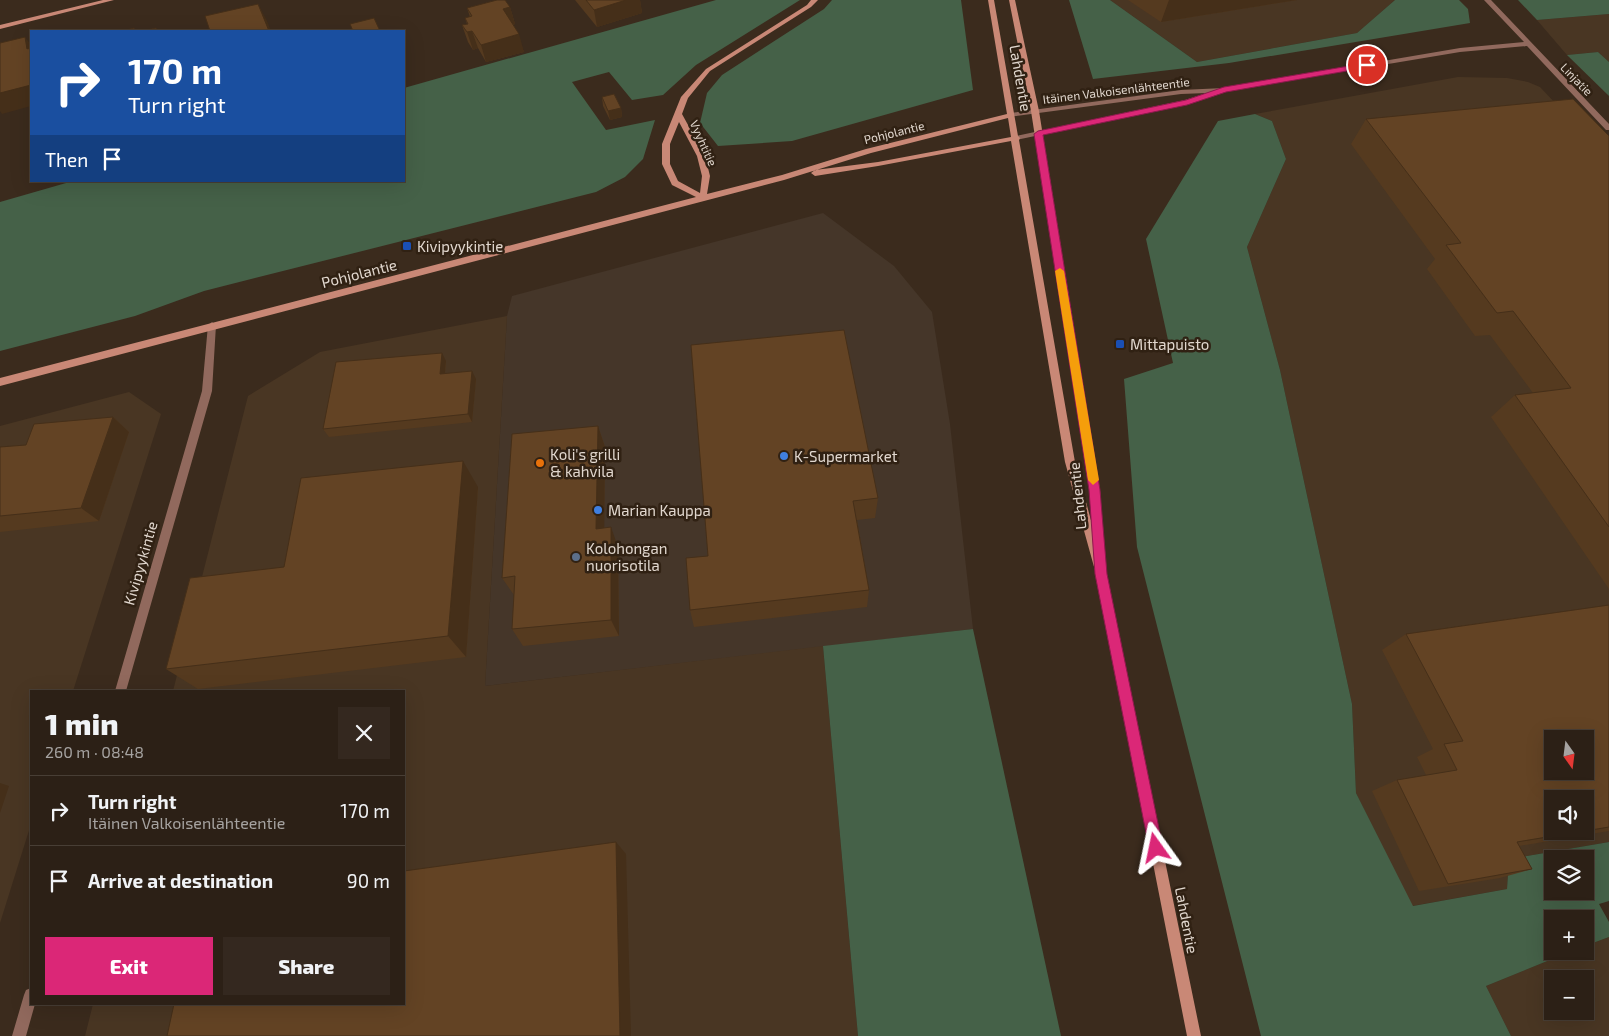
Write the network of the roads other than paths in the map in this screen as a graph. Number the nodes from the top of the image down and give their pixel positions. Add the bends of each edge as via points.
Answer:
1 (111, 0) edge
2 (815, 0) edge
3 (991, 0) edge
4 (1012, 0) edge
5 (1487, 0) edge
6 (0, 27) edge
7 (1529, 44) junction
8 (1224, 90) junction
9 (1035, 111) junction
10 (678, 114) junction
11 (1011, 115) junction
12 (1609, 128) edge
13 (1038, 134) junction
14 (1016, 138) junction
15 (784, 177) junction
16 (703, 198) junction
17 (212, 325) junction
18 (0, 382) edge
19 (1101, 574) junction
20 (120, 690) edge
21 (30, 998) edge
22 (19, 1036) edge
23 (1194, 1036) edge

1 - 6 street
2 - 10 street, Vyyhtitie via 708,70 685,98
3 - 11 street, Lahdentie
4 - 9 street, Lahdentie
5 - 7 street, Linjatie
7 - 8 street, Itäinen Valkoisenlähteentie via 1460,50
7 - 12 street, Linjatie
8 - 9 street, Itäinen Valkoisenlähteentie via 1180,92
8 - 13 street, Itäinen Valkoisenlähteentie via 1187,102
9 - 11 street, Itäinen Valkoisenlähteentie
9 - 13 street, Lahdentie
10 - 16 street, Vyyhtitie via 703,163 706,176
10 - 16 street, Vyyhtitie via 666,144 666,164 675,183
11 - 14 street, Lahdentie
11 - 15 street, Pohjolantie via 869,150
13 - 14 street, Itäinen Valkoisenlähteentie
13 - 19 street, Lahdentie via 1095,490
14 - 15 street, Pohjolantie via 878,164
14 - 19 street, Lahdentie via 1070,462
15 - 16 street, Pohjolantie
16 - 17 street, Pohjolantie
17 - 18 street, Pohjolantie
17 - 20 street, Kivipyykintie via 207,391
19 - 23 street, Lahdentie
21 - 22 street

